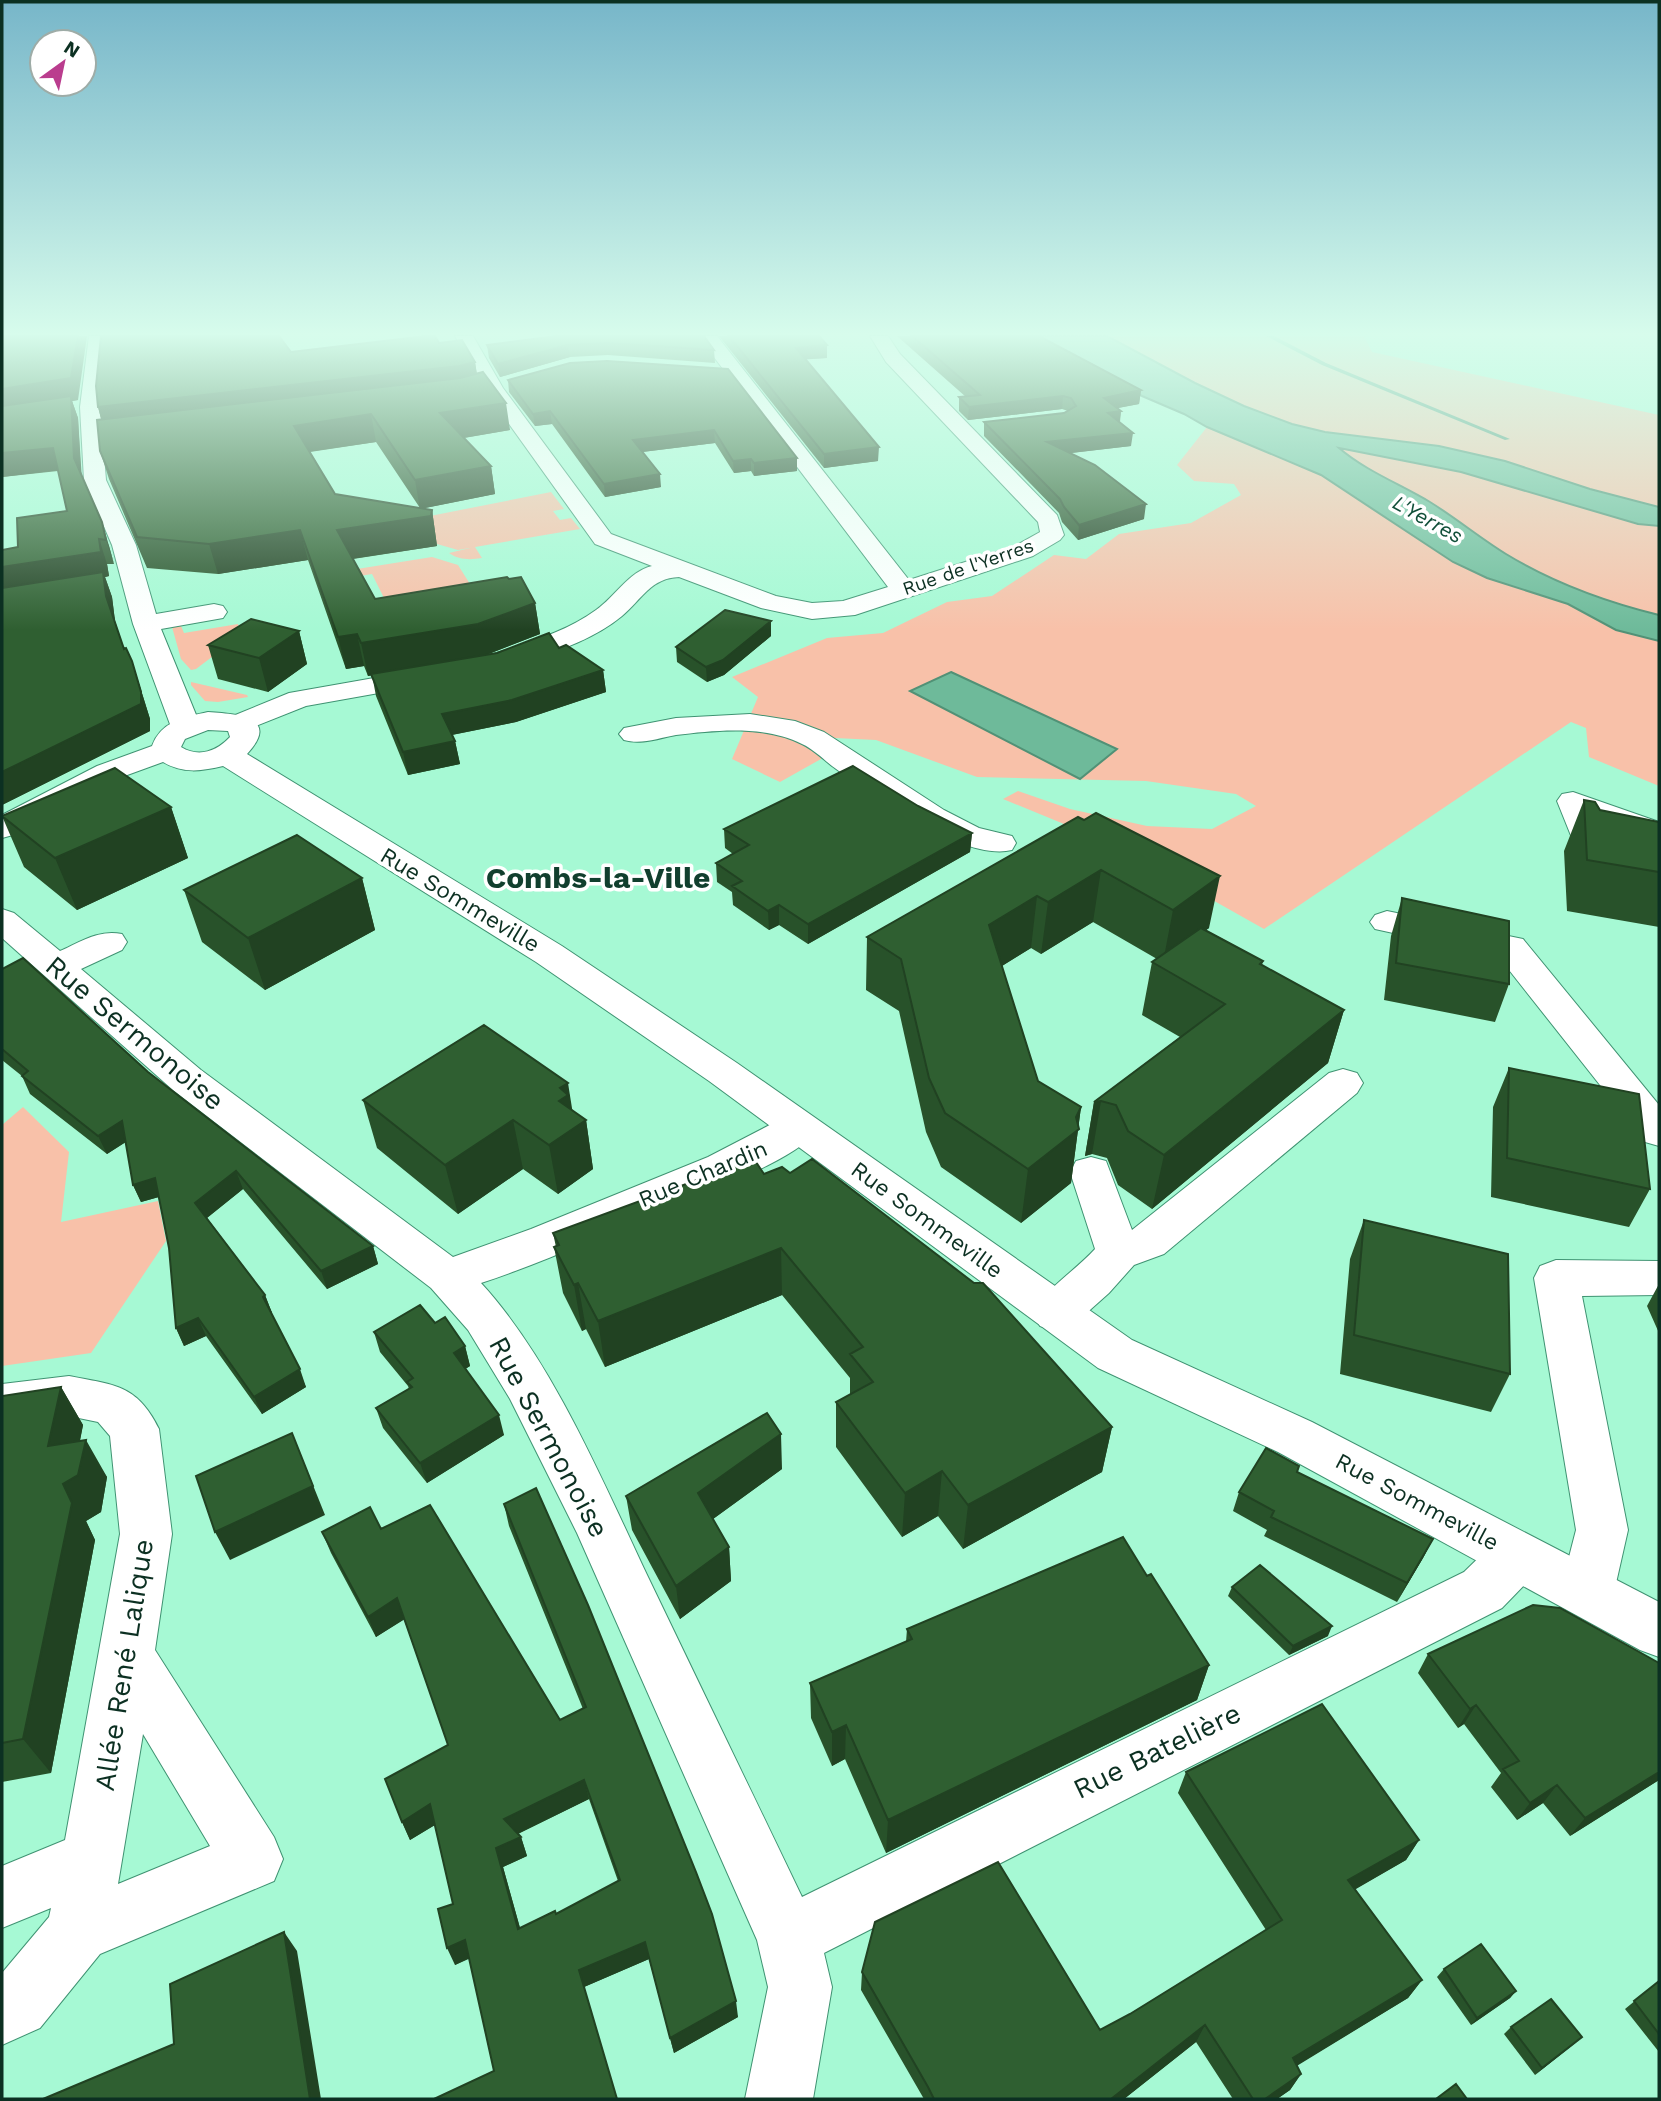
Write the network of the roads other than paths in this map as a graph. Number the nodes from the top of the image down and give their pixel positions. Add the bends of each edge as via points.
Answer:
1 (97, 434) edge
2 (527, 434) edge
3 (782, 434) edge
4 (965, 434) edge
5 (683, 569) junction
6 (903, 590) junction
7 (214, 612) dead end
8 (146, 624) junction
9 (186, 727) junction
10 (634, 734) dead end
11 (233, 740) junction
12 (166, 751) junction
13 (2, 828) edge
14 (1659, 833) edge
15 (1000, 843) dead end
16 (1659, 865) edge
17 (2, 920) edge
18 (1387, 922) dead end
19 (109, 942) dead end
20 (57, 967) junction
21 (1343, 1083) dead end
22 (799, 1127) junction
23 (1659, 1132) edge
24 (1091, 1172) dead end
25 (1118, 1253) junction
26 (447, 1276) junction
27 (1659, 1279) edge
28 (1056, 1313) junction
29 (2, 1404) edge
30 (1517, 1556) junction
31 (1587, 1592) junction
32 (1659, 1630) edge
33 (126, 1654) junction
34 (93, 1859) junction
35 (2, 1897) edge
36 (78, 1932) junction
37 (788, 1937) junction
38 (2, 2012) edge
39 (779, 2099) edge

1 - 8 street via 95,480 124,545 126,584
2 - 5 street, Rue de l'Yerres via 603,539
3 - 6 street
4 - 6 street, Rue de l'Yerres via 1049,520 1052,535 1024,551
5 - 6 street, Rue de l'Yerres via 770,603 812,611 846,610
5 - 11 street via 652,572 623,584 605,617 558,640 464,670 299,699
7 - 8 street
8 - 9 street
9 - 11 street via 220,720
9 - 12 street via 169,738
10 - 15 street via 705,723 782,728 813,738 965,834
11 - 12 street via 189,761
11 - 22 street, Rue Sommeville via 348,832 549,954
12 - 13 street via 108,772
14 - 16 street via 1573,801 1592,852
17 - 20 street, Rue Sermonoise
18 - 23 street via 1510,947
19 - 20 street
20 - 26 street, Rue Sermonoise via 187,1080
21 - 25 street via 1148,1242
22 - 26 street, Rue Chardin via 774,1144 711,1172 489,1264
22 - 28 street, Rue Sommeville
24 - 25 street
25 - 28 street
26 - 37 street, Rue Sermonoise via 484,1317 527,1385 579,1484
27 - 31 street via 1556,1278 1602,1530
28 - 30 street, Rue Sommeville via 1115,1354 1295,1437
29 - 33 street, Allée René Lalique via 69,1396 113,1405 134,1429 146,1534
30 - 31 street, Rue Sommeville
30 - 37 street, Rue Batelière via 1483,1590
31 - 32 street, Rue Sommeville
33 - 34 street, Allée René Lalique
33 - 36 street via 252,1859
34 - 35 street
34 - 36 street, Allée René Lalique
36 - 38 street, Allée René Lalique via 17,2005
37 - 39 street, Rue Sermonoise via 800,1987

